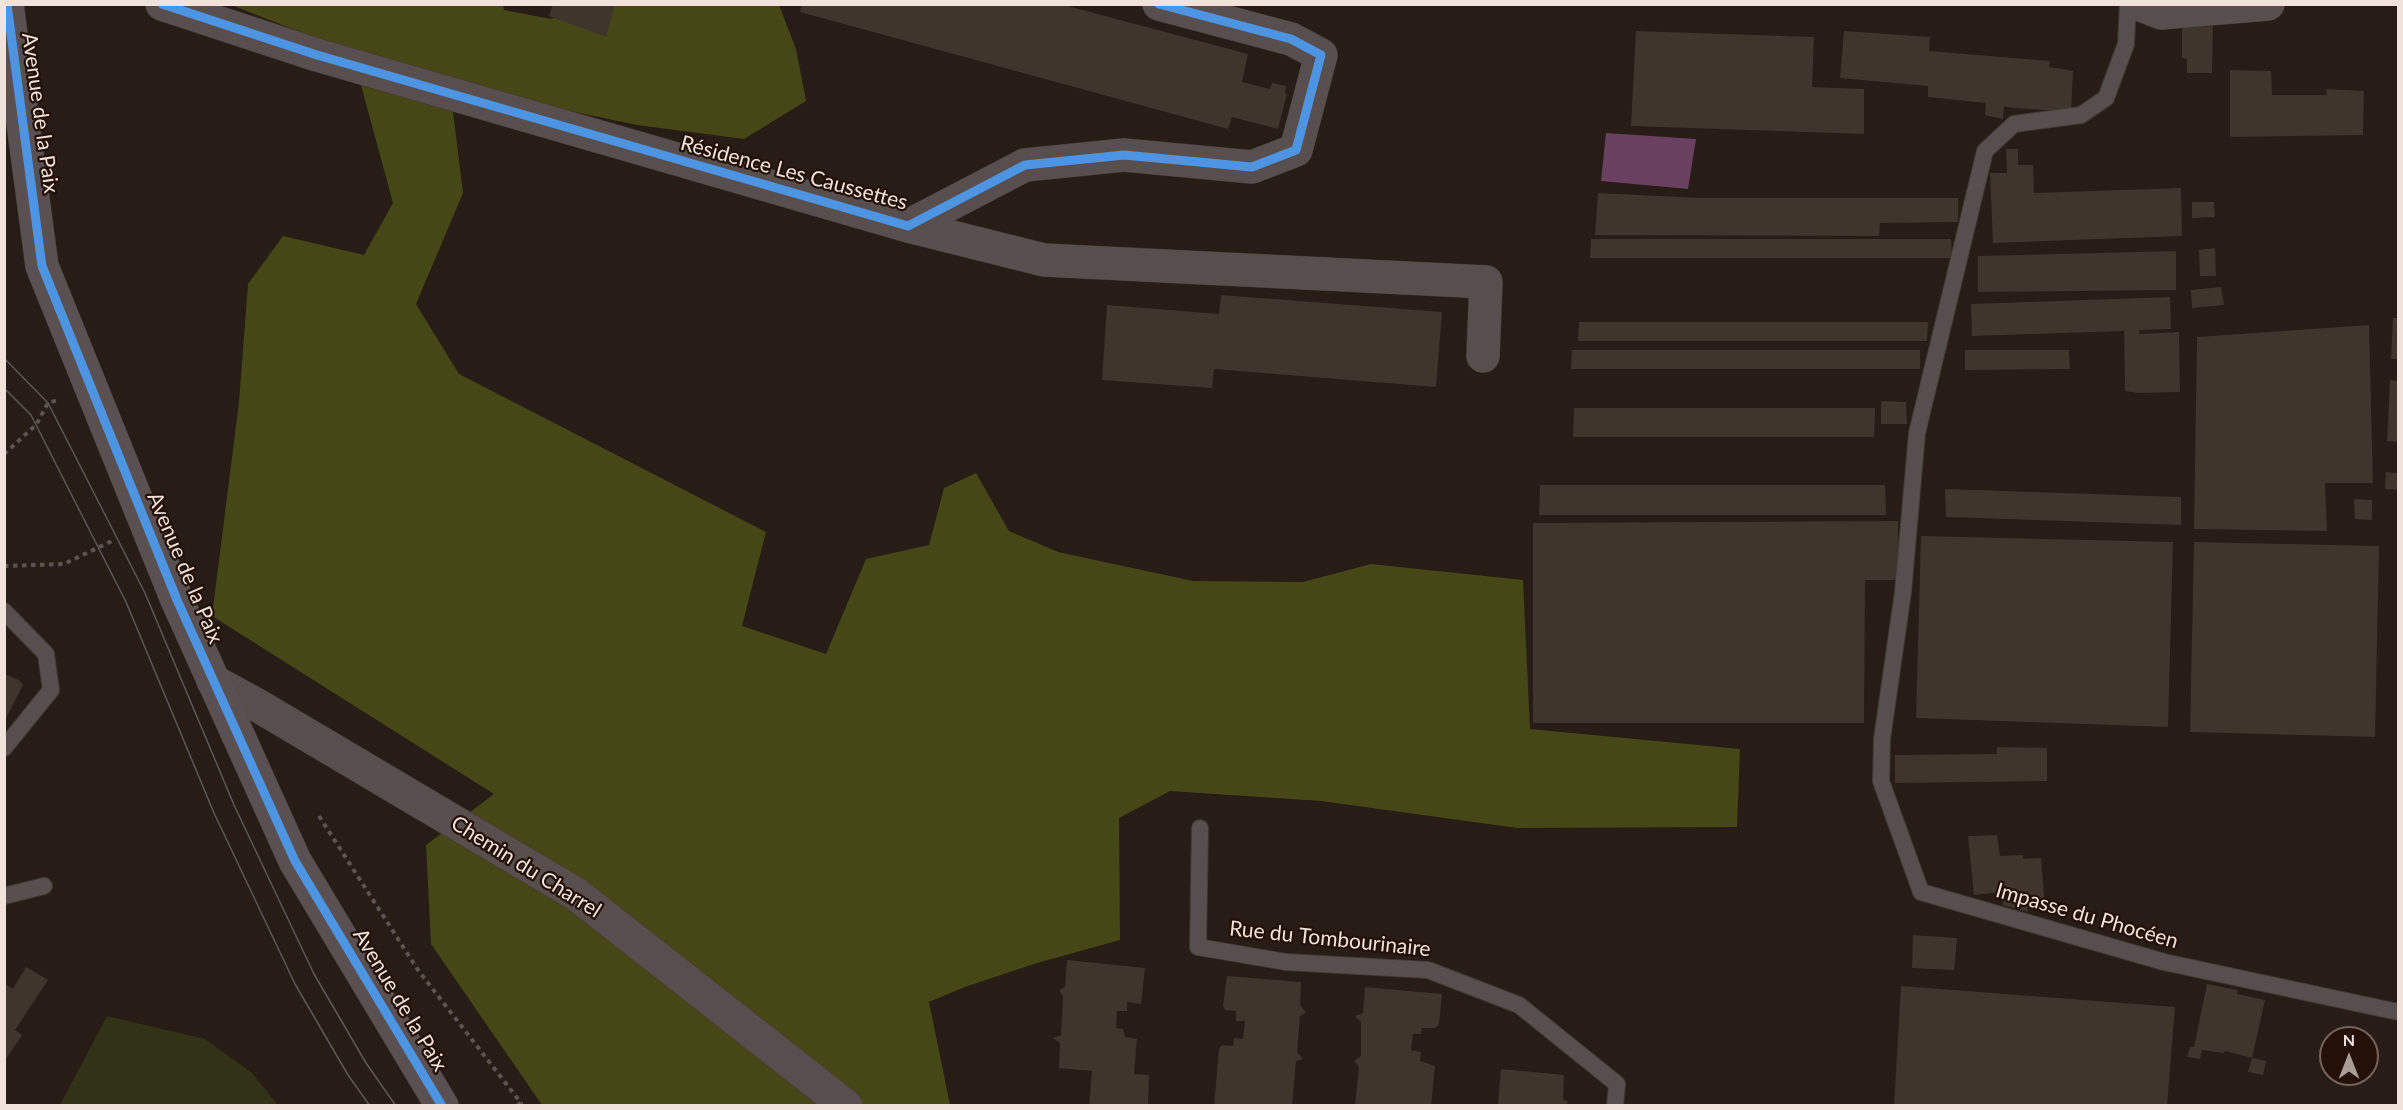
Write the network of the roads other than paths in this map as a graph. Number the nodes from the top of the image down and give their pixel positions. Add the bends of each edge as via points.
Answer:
1 (8, 4) edge
2 (162, 4) edge
3 (1160, 4) edge
4 (2128, 4) edge
5 (2138, 4) edge
6 (2268, 4) edge
7 (908, 226) junction
8 (1483, 356) dead end
9 (4, 611) edge
10 (213, 681) junction
11 (4, 748) edge
12 (1200, 828) dead end
13 (44, 886) dead end
14 (4, 896) edge
15 (2398, 1012) edge
16 (442, 1106) edge
17 (846, 1106) edge
18 (1615, 1106) edge

1 - 10 street, Avenue de la Paix via 42,266
2 - 7 street, Résidence Les Caussettes via 317,56
3 - 7 street, Résidence Les Caussettes via 1291,39 1321,55 1296,150 1252,167 1124,155 1024,165
4 - 15 lane, Impasse du Phocéen via 2126,44 2106,98 2081,115 2014,124 1985,151 1917,433 1903,592 1882,739 1881,781 1921,892 2164,962
5 - 6 street via 2161,13
7 - 8 street via 1044,260 1486,282
9 - 11 lane via 46,654 51,690
10 - 16 street, Avenue de la Paix via 295,861
10 - 17 street, Chemin du Charrel via 576,894
12 - 18 lane, Rue du Tombourinaire via 1198,947 1286,962 1428,970 1519,1005 1617,1084
13 - 14 lane

